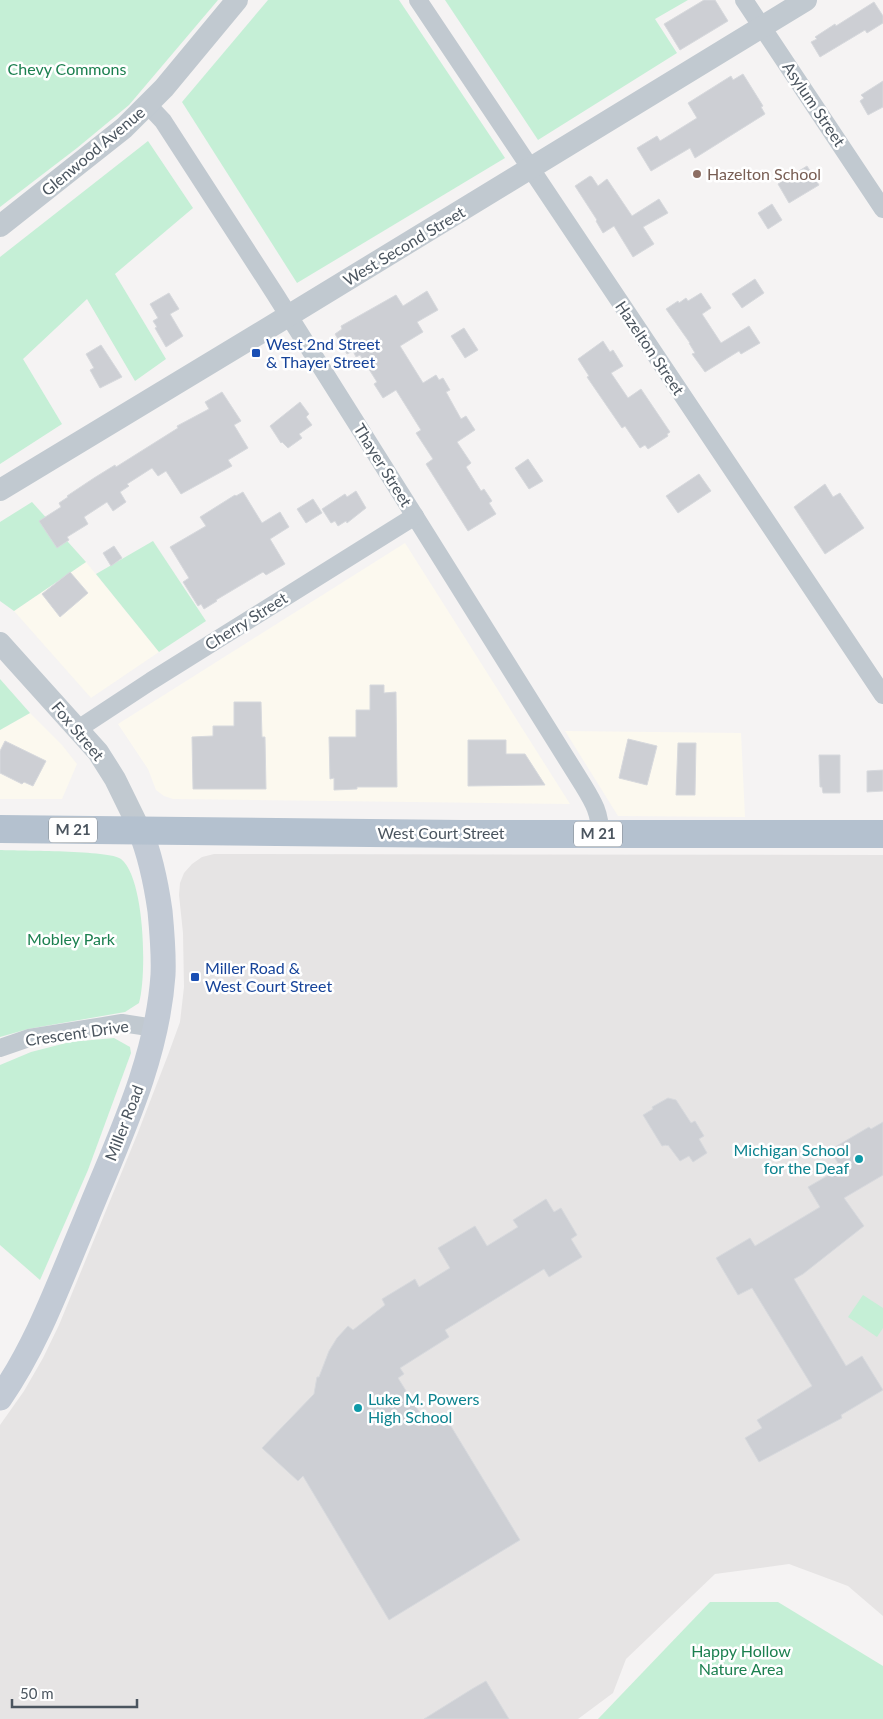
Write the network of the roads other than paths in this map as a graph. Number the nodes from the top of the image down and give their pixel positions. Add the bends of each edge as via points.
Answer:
1 (238, 0) edge
2 (418, 0) edge
3 (744, 0) edge
4 (806, 0) edge
5 (762, 27) junction
6 (148, 105) junction
7 (530, 168) junction
8 (883, 209) edge
9 (0, 226) edge
10 (288, 316) junction
11 (0, 490) edge
12 (415, 516) junction
13 (0, 643) edge
14 (883, 695) edge
15 (78, 728) junction
16 (0, 829) edge
17 (140, 830) junction
18 (600, 834) junction
19 (883, 834) edge
20 (155, 1028) junction
21 (0, 1048) edge
22 (0, 1398) edge

1 - 6 street, Glenwood Avenue
2 - 7 street, Hazelton Street
3 - 5 street, Asylum Street
4 - 5 street, West Second Street
5 - 7 street, West Second Street
5 - 8 street, Asylum Street
6 - 9 street, Glenwood Avenue via 99,150
6 - 10 street, Thayer Street
7 - 10 street, West Second Street
7 - 14 street, Hazelton Street
10 - 11 street, West Second Street
10 - 12 street, Thayer Street
12 - 15 street, Cherry Street
12 - 18 street, Thayer Street via 596,807 600,816
13 - 15 street, Fox Street
15 - 17 street, Fox Street via 110,771
16 - 17 main road, West Court Street / M 21
17 - 18 main road, West Court Street / M 21
17 - 20 main road, Miller Road via 154,875 162,933 163,977
18 - 19 main road, West Court Street / M 21
20 - 21 street, Crescent Drive via 122,1023 29,1038
20 - 22 main road, Miller Road via 134,1099 61,1280 26,1355

